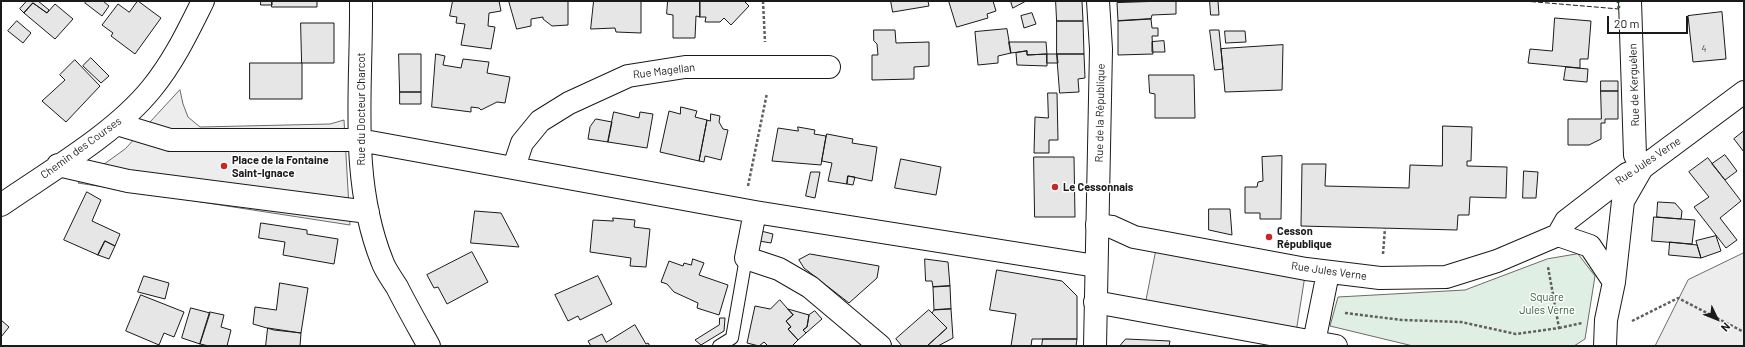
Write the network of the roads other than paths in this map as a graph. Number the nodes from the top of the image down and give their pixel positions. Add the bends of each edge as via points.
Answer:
1 (203, 1) edge
2 (361, 1) edge
3 (1098, 1) edge
4 (1630, 1) edge
5 (829, 67) dead end
6 (1744, 92) edge
7 (117, 124) junction
8 (359, 140) junction
9 (58, 165) junction
10 (514, 167) junction
11 (1642, 168) junction
12 (1, 205) edge
13 (749, 211) junction
14 (368, 212) junction
15 (1097, 226) junction
16 (1558, 235) junction
17 (746, 258) junction
18 (1096, 266) junction
19 (1328, 273) junction
20 (1614, 282) junction
21 (1095, 302) junction
22 (1314, 342) junction
23 (429, 346) edge
24 (719, 346) edge
25 (880, 346) edge
26 (1094, 346) edge
27 (1336, 346) edge
28 (1605, 346) edge

1 - 7 street, Chemin des Courses via 179,50 152,88
2 - 8 street, Rue du Docteur Charcot
3 - 15 street, Rue de la République via 1101,49
4 - 11 street, Rue de Kerguélen via 1635,156
5 - 10 street, Rue Magellan via 685,67 628,76 569,103 540,121 522,142
6 - 11 street, Rue Jules Verne
7 - 8 street via 170,140
7 - 9 street, Chemin des Courses
8 - 10 street
8 - 14 street, Rue du Docteur Charcot
9 - 12 street, Chemin des Courses
9 - 14 street via 128,181
10 - 13 street
11 - 16 street, Rue Jules Verne via 1627,174 1566,222
11 - 20 street via 1623,201
13 - 17 street
13 - 18 street
14 - 23 street, Rue du Docteur Charcot via 382,261
15 - 18 street, Rue de la République
15 - 19 street, Rue Jules Verne via 1112,227 1134,236
16 - 19 street, Rue Jules Verne via 1497,261 1446,277 1380,278
16 - 20 street via 1590,246
17 - 24 lane via 732,338
17 - 25 street via 779,269 810,287
18 - 21 street, Rue de la République
19 - 22 street
20 - 28 street via 1606,320
21 - 22 street
21 - 26 street, Rue de la République
22 - 27 street

